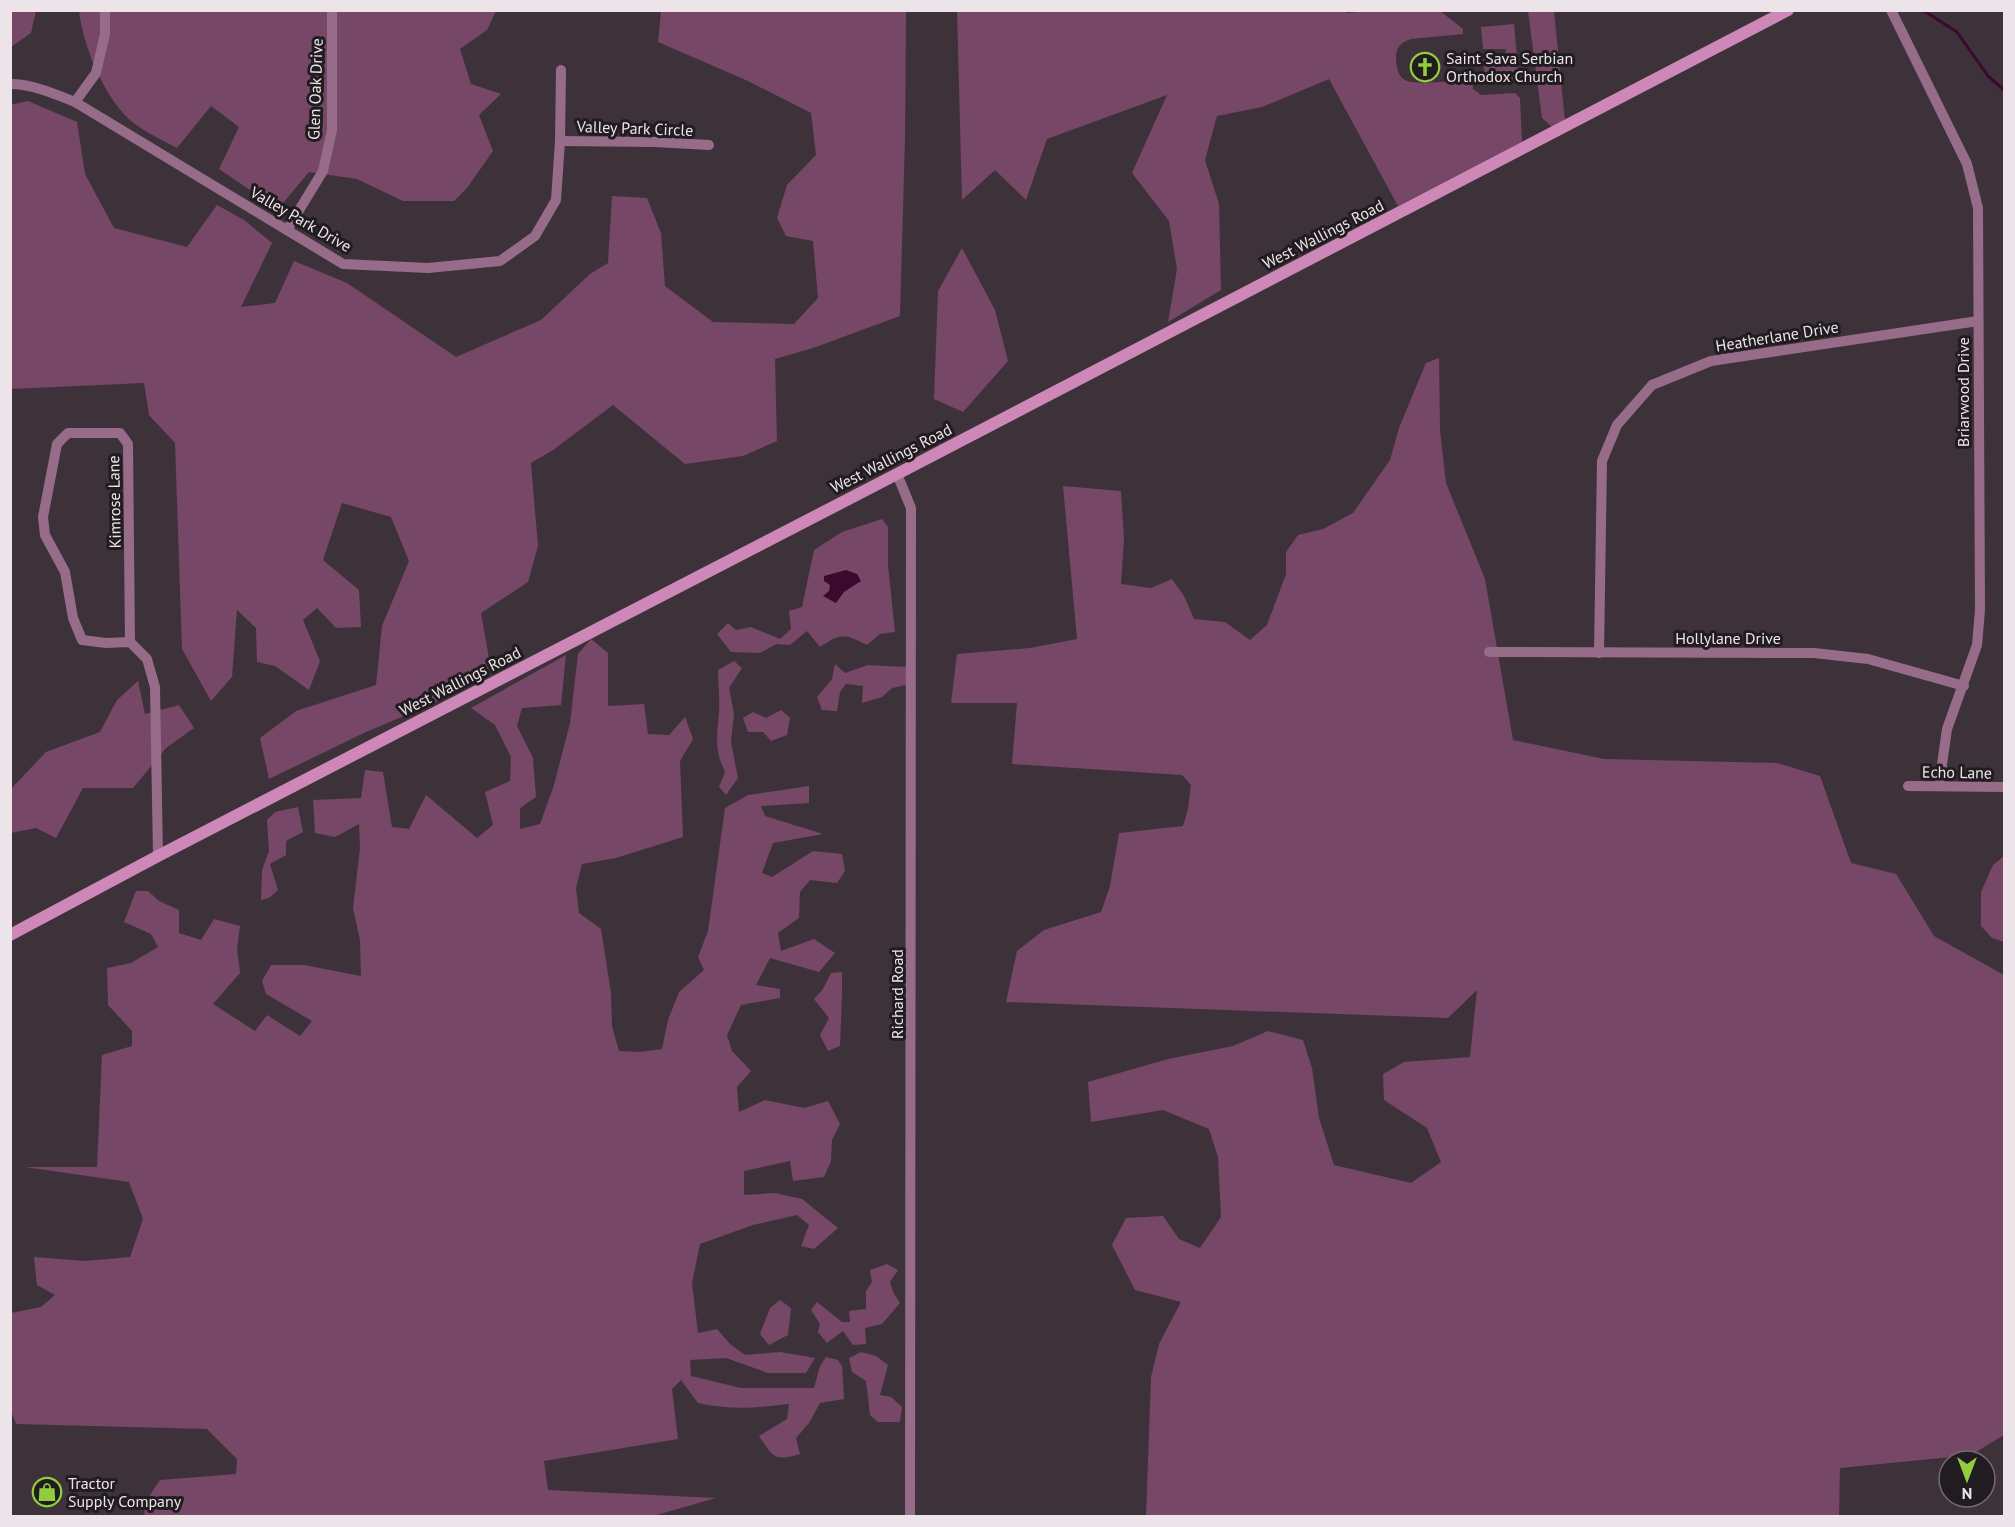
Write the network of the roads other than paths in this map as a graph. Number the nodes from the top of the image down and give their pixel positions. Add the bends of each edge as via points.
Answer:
1 (105, 10) edge
2 (332, 10) edge
3 (1788, 10) edge
4 (1891, 10) edge
5 (561, 70) dead end
6 (10, 84) edge
7 (75, 102) junction
8 (560, 141) junction
9 (710, 146) dead end
10 (287, 230) junction
11 (1978, 321) junction
12 (897, 474) junction
13 (130, 642) junction
14 (1489, 652) dead end
15 (1599, 653) junction
16 (1964, 686) junction
17 (1908, 786) dead end
18 (1939, 786) junction
19 (2004, 787) edge
20 (158, 856) junction
21 (10, 935) edge
22 (910, 1516) edge

1 - 7 street via 105,34 96,73
2 - 10 street, Glen Oak Drive via 332,130 323,171
3 - 12 street, West Wallings Road
4 - 11 street, Briarwood Drive via 1967,164 1978,208
5 - 8 street, Valley Park Drive
6 - 7 street, Valley Park Drive
7 - 10 street, Valley Park Drive
8 - 9 street, Valley Park Circle via 655,141
8 - 10 street, Valley Park Drive via 556,200 535,236 500,261 428,268 343,264
11 - 15 street, Heatherlane Drive via 1711,361 1652,386 1617,425 1602,461
11 - 16 street, Briarwood Drive via 1980,610 1977,645
12 - 20 street, West Wallings Road
12 - 22 street, Richard Road via 911,508
13 - 13 street, Kimrose Lane via 82,640 73,618 65,572 45,535 42,517 57,444 68,433 120,434 128,444
13 - 20 street via 147,659 155,687
14 - 15 street, Hollylane Drive
15 - 16 street, Hollylane Drive via 1814,653 1868,659
16 - 18 street, Briarwood Drive via 1947,729
17 - 18 street, Echo Lane
18 - 19 street, Echo Lane
20 - 21 street, West Wallings Road

